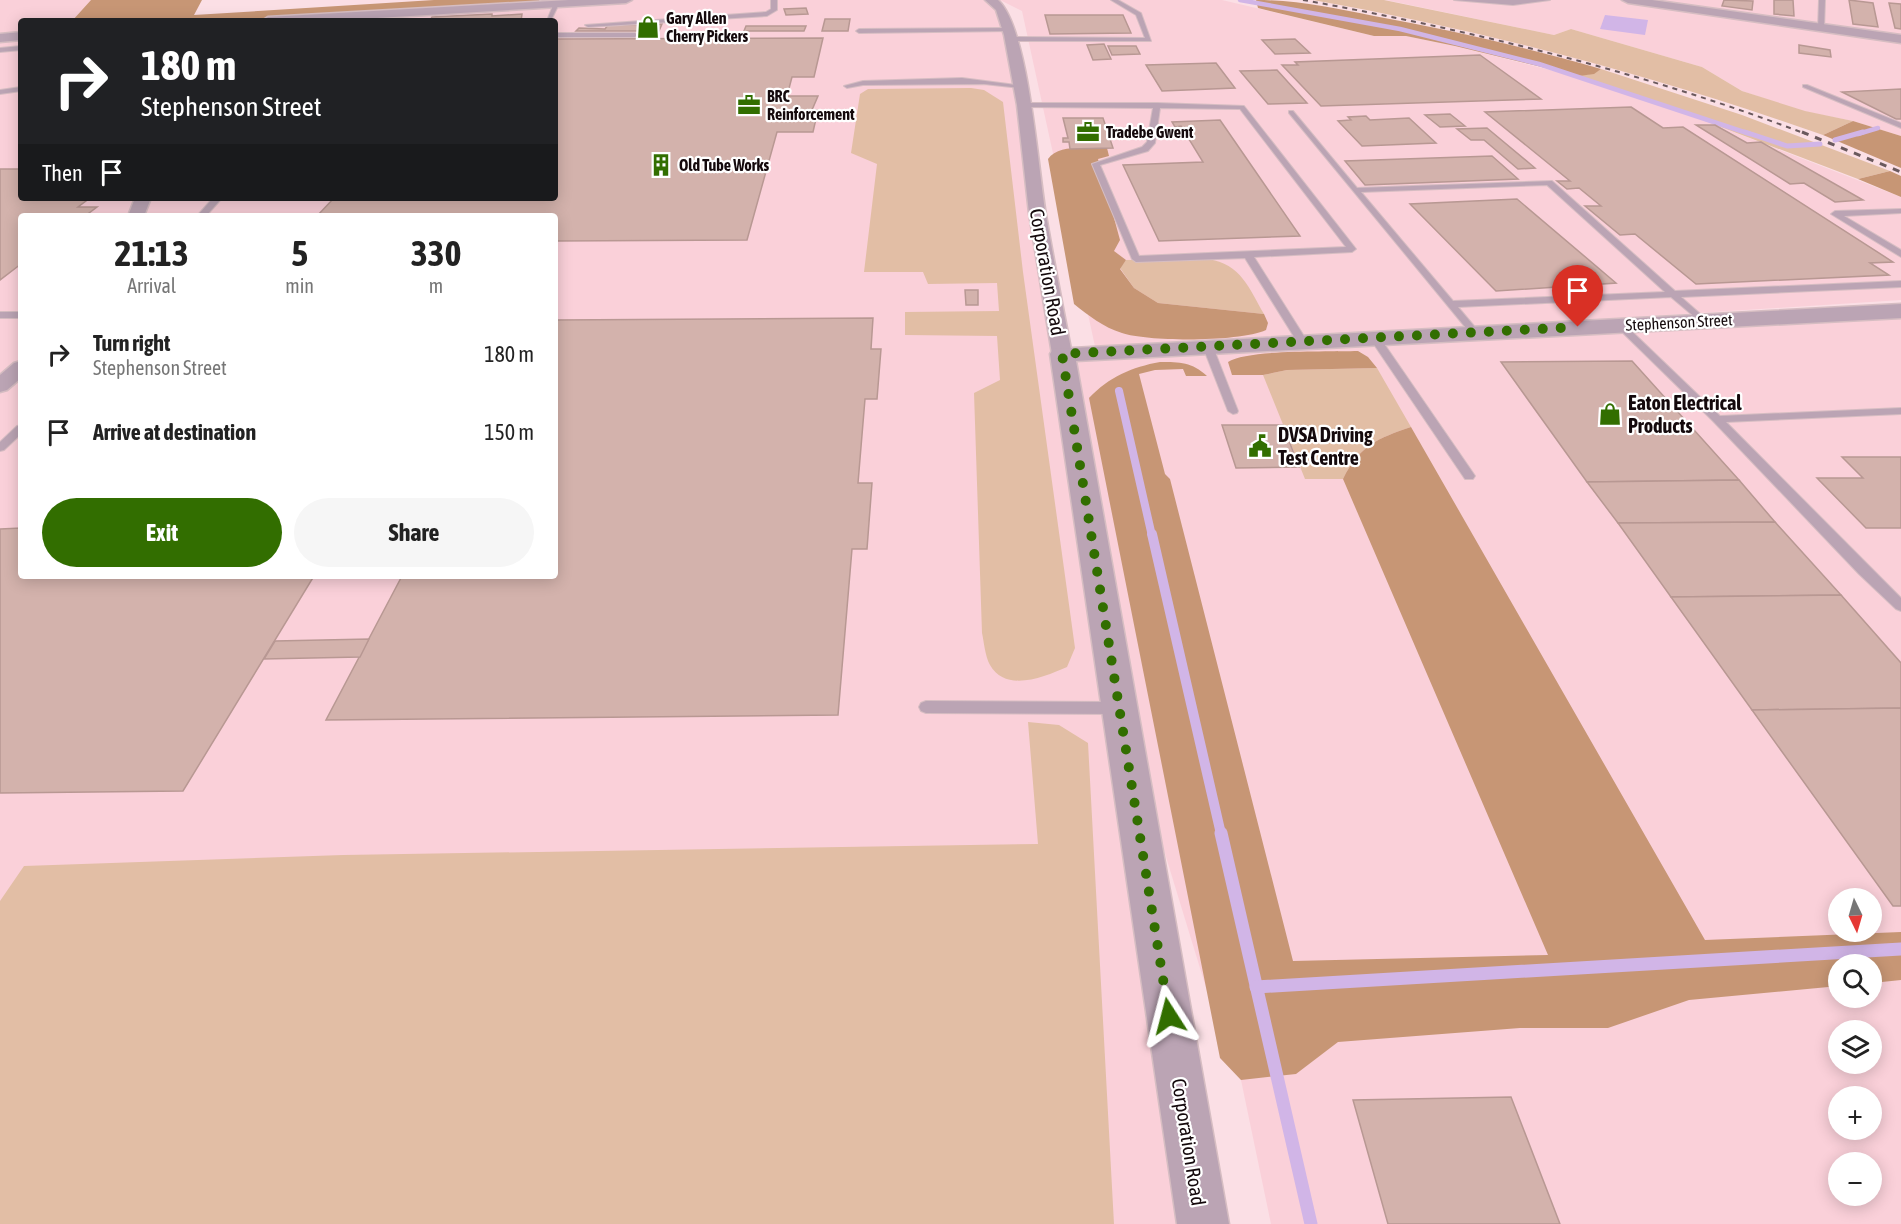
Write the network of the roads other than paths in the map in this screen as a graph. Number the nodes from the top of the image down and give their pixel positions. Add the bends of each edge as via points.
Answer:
1 (626, 0) edge
2 (774, 0) edge
3 (991, 0) edge
4 (1114, 0) edge
5 (1457, 0) edge
6 (1547, 0) edge
7 (1628, 0) edge
8 (1822, 0) edge
9 (560, 2) edge
10 (550, 17) dead end
11 (327, 18) edge
12 (588, 25) dead end
13 (1821, 29) junction
14 (859, 31) dead end
15 (558, 35) edge
16 (635, 35) dead end
17 (1010, 35) junction
18 (18, 36) edge
19 (0, 38) edge
20 (1901, 39) edge
21 (18, 48) edge
22 (0, 50) edge
23 (847, 86) dead end
24 (1020, 86) junction
25 (1805, 87) dead end
26 (18, 89) edge
27 (0, 92) edge
28 (1024, 105) junction
29 (1157, 105) junction
30 (1291, 112) dead end
31 (1901, 126) edge
32 (1355, 190) junction
33 (215, 201) edge
34 (1901, 211) edge
35 (204, 213) edge
36 (1901, 254) edge
37 (1248, 255) junction
38 (1901, 284) edge
39 (1672, 293) junction
40 (1450, 304) junction
41 (1901, 311) edge
42 (0, 315) edge
43 (18, 315) edge
44 (1702, 321) junction
45 (1620, 325) junction
46 (1474, 332) junction
47 (1374, 337) junction
48 (1302, 341) junction
49 (1208, 347) junction
50 (1062, 354) junction
51 (18, 370) edge
52 (0, 386) edge
53 (1233, 411) dead end
54 (1901, 411) edge
55 (1717, 418) junction
56 (18, 431) edge
57 (0, 448) edge
58 (1469, 476) dead end
59 (1901, 606) edge
60 (926, 707) dead end
61 (1120, 708) junction
62 (1203, 1224) edge

1 - 9 street
2 - 12 lane via 774,10 766,14
3 - 17 street, Corporation Road via 1001,9
4 - 17 lane via 1139,14 1149,40
5 - 6 lane
7 - 13 street
8 - 13 lane
9 - 10 lane
9 - 11 street
13 - 20 street
14 - 17 lane
15 - 16 lane
17 - 24 street, Corporation Road
18 - 19 street
21 - 22 lane
23 - 24 lane
24 - 28 street, Corporation Road
25 - 31 lane
26 - 27 lane
28 - 29 lane
28 - 50 street, Corporation Road via 1037,213
29 - 37 lane via 1151,143 1145,149 1096,164 1136,259
29 - 37 lane via 1242,107 1352,249
30 - 32 lane
32 - 39 lane via 1549,183
32 - 40 lane
33 - 35 lane
34 - 36 lane via 1835,214
37 - 48 lane
38 - 39 lane
39 - 40 lane
39 - 44 lane
40 - 46 lane
41 - 44 street, Stephenson Street
42 - 43 lane
44 - 45 street, Stephenson Street
45 - 46 street, Stephenson Street
45 - 55 lane
46 - 47 street, Stephenson Street
47 - 48 street, Stephenson Street
47 - 58 lane
48 - 49 street, Stephenson Street
49 - 50 street, Stephenson Street
49 - 53 lane
50 - 61 street, Corporation Road
51 - 52 street
54 - 55 lane
55 - 59 lane
56 - 57 lane
60 - 61 lane
61 - 62 street, Corporation Road

